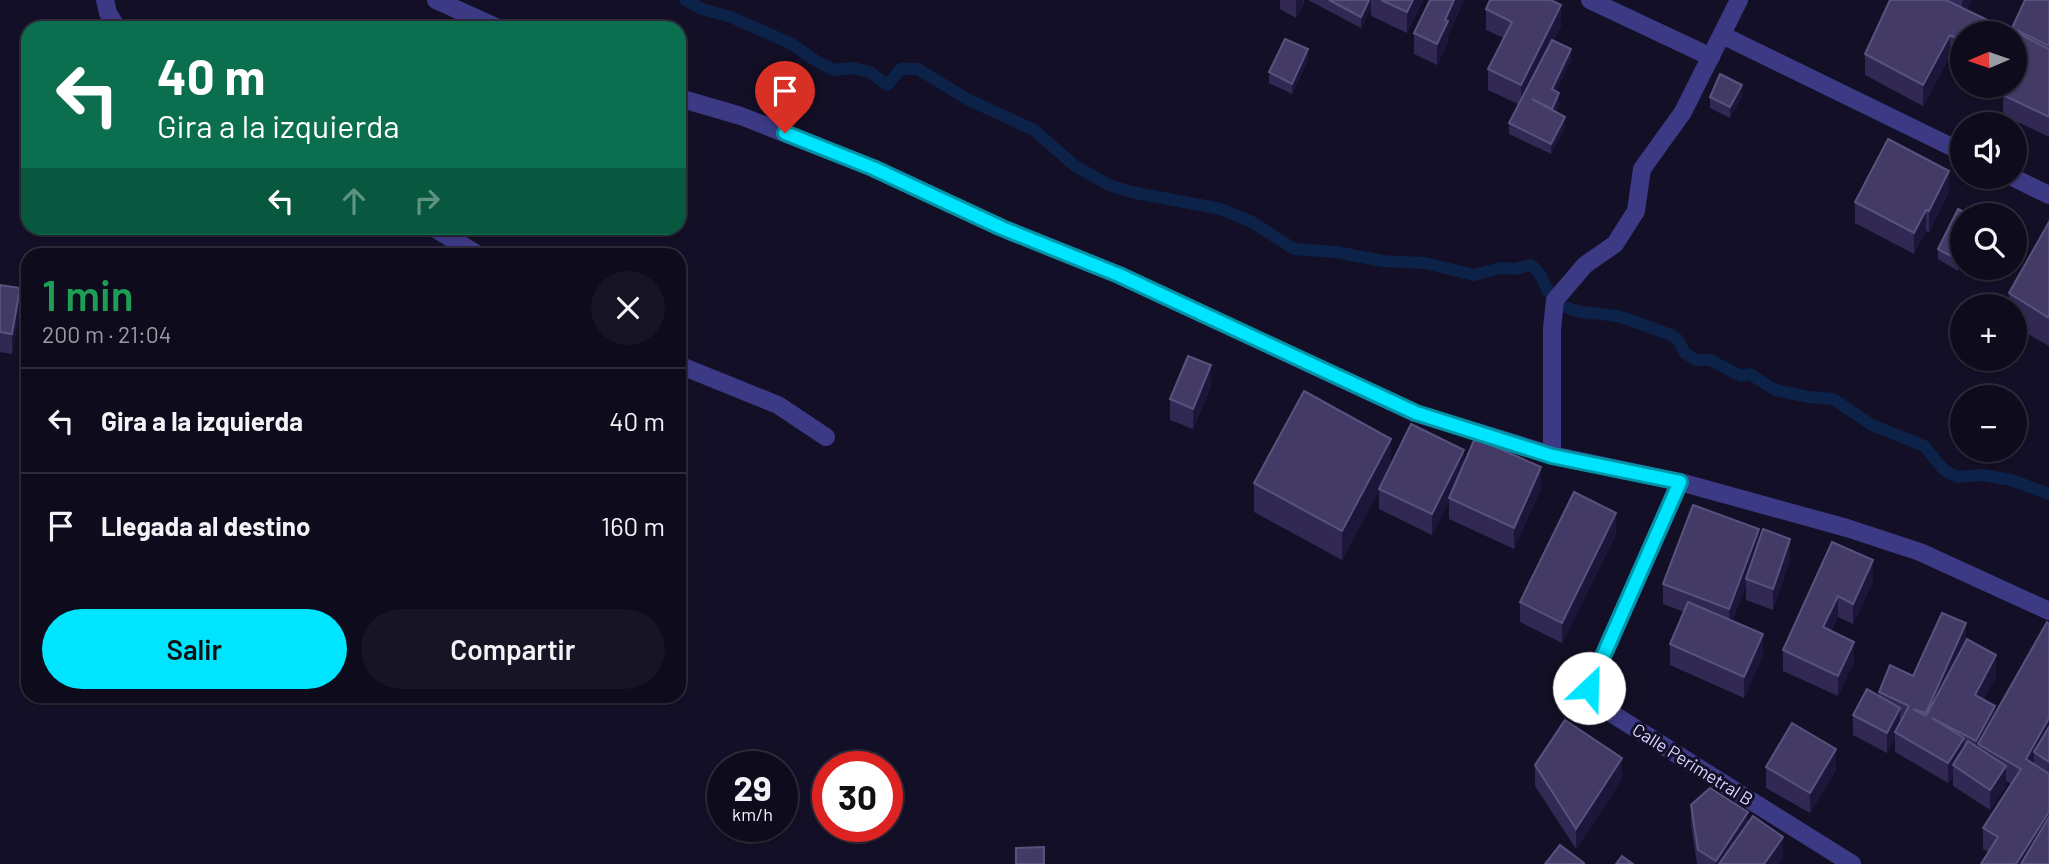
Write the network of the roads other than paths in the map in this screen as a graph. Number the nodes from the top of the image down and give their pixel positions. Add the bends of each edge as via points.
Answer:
1 (105, 0) edge
2 (436, 0) edge
3 (1590, 0) edge
4 (1739, 0) edge
5 (113, 21) edge
6 (482, 21) edge
7 (1722, 35) junction
8 (1710, 57) junction
9 (686, 100) edge
10 (1950, 146) edge
11 (2027, 184) edge
12 (2049, 195) edge
13 (446, 235) edge
14 (467, 248) edge
15 (686, 368) edge
16 (826, 437) dead end
17 (1552, 456) junction
18 (1680, 482) junction
19 (2049, 611) edge
20 (1852, 864) edge

1 - 5 street
2 - 6 street
3 - 8 street
4 - 7 street
7 - 8 street
7 - 10 street
8 - 17 street via 1683,112 1642,169 1636,211 1615,244 1586,265 1555,300
9 - 17 street via 741,116 873,168 1002,228 1119,275 1416,413
11 - 12 street
13 - 14 street
15 - 16 street via 778,405
17 - 18 street
18 - 19 street via 1908,548
18 - 20 street, Calle Perimetral B via 1589,688 1595,703

